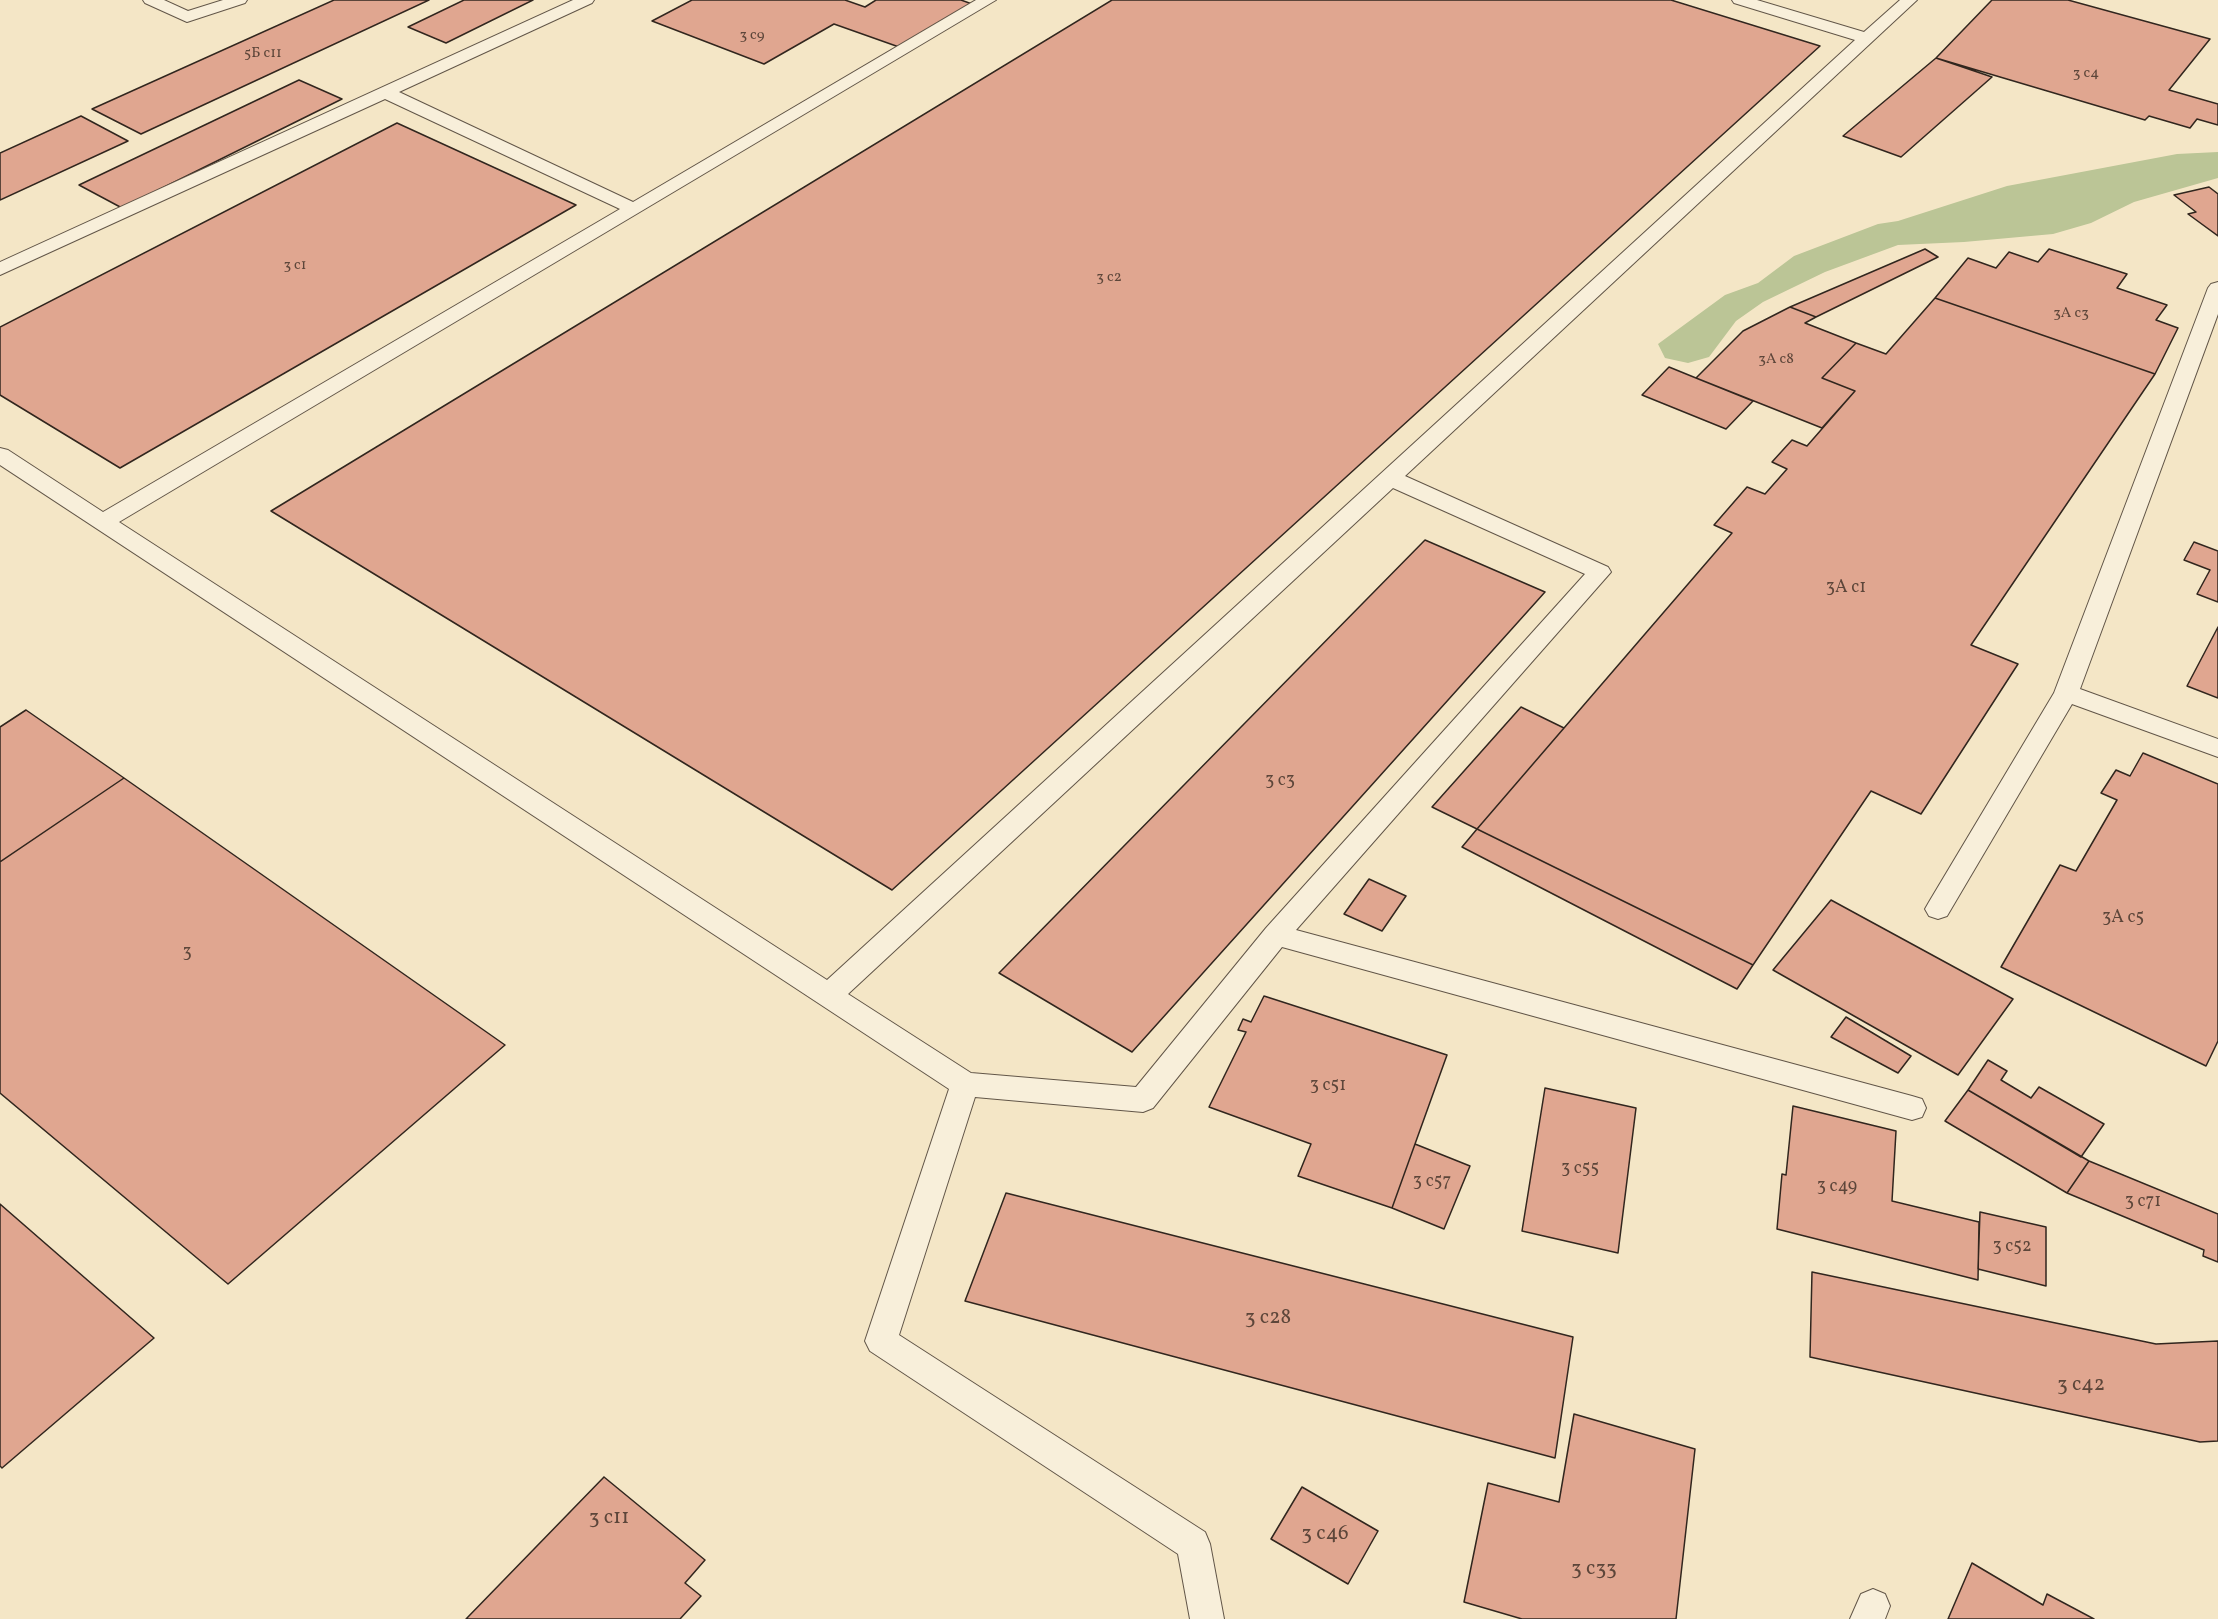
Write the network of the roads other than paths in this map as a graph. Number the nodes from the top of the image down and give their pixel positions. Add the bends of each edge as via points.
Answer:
1 (151, 0) edge
2 (239, 0) edge
3 (586, 0) edge
4 (988, 0) edge
5 (1740, 0) edge
6 (1909, 0) edge
7 (1868, 38) junction
8 (385, 92) junction
9 (634, 209) junction
10 (0, 269) edge
11 (2218, 288) edge
12 (0, 455) edge
13 (1390, 478) junction
14 (103, 522) junction
15 (2066, 693) junction
16 (2218, 748) edge
17 (1938, 909) dead end
18 (1276, 935) junction
19 (828, 995) junction
20 (965, 1084) junction
21 (1912, 1108) dead end
22 (1207, 1619) edge

1 - 2 lane via 186,17
3 - 8 lane
4 - 9 lane
5 - 7 lane
6 - 7 lane
7 - 13 lane
8 - 9 lane
8 - 10 lane
9 - 14 lane
11 - 15 lane
12 - 14 lane
13 - 18 lane via 1600,573
13 - 19 lane
14 - 19 lane
15 - 16 lane
15 - 17 lane
18 - 20 lane via 1143,1100
18 - 21 lane
19 - 20 lane
20 - 22 lane via 881,1341 1193,1544

